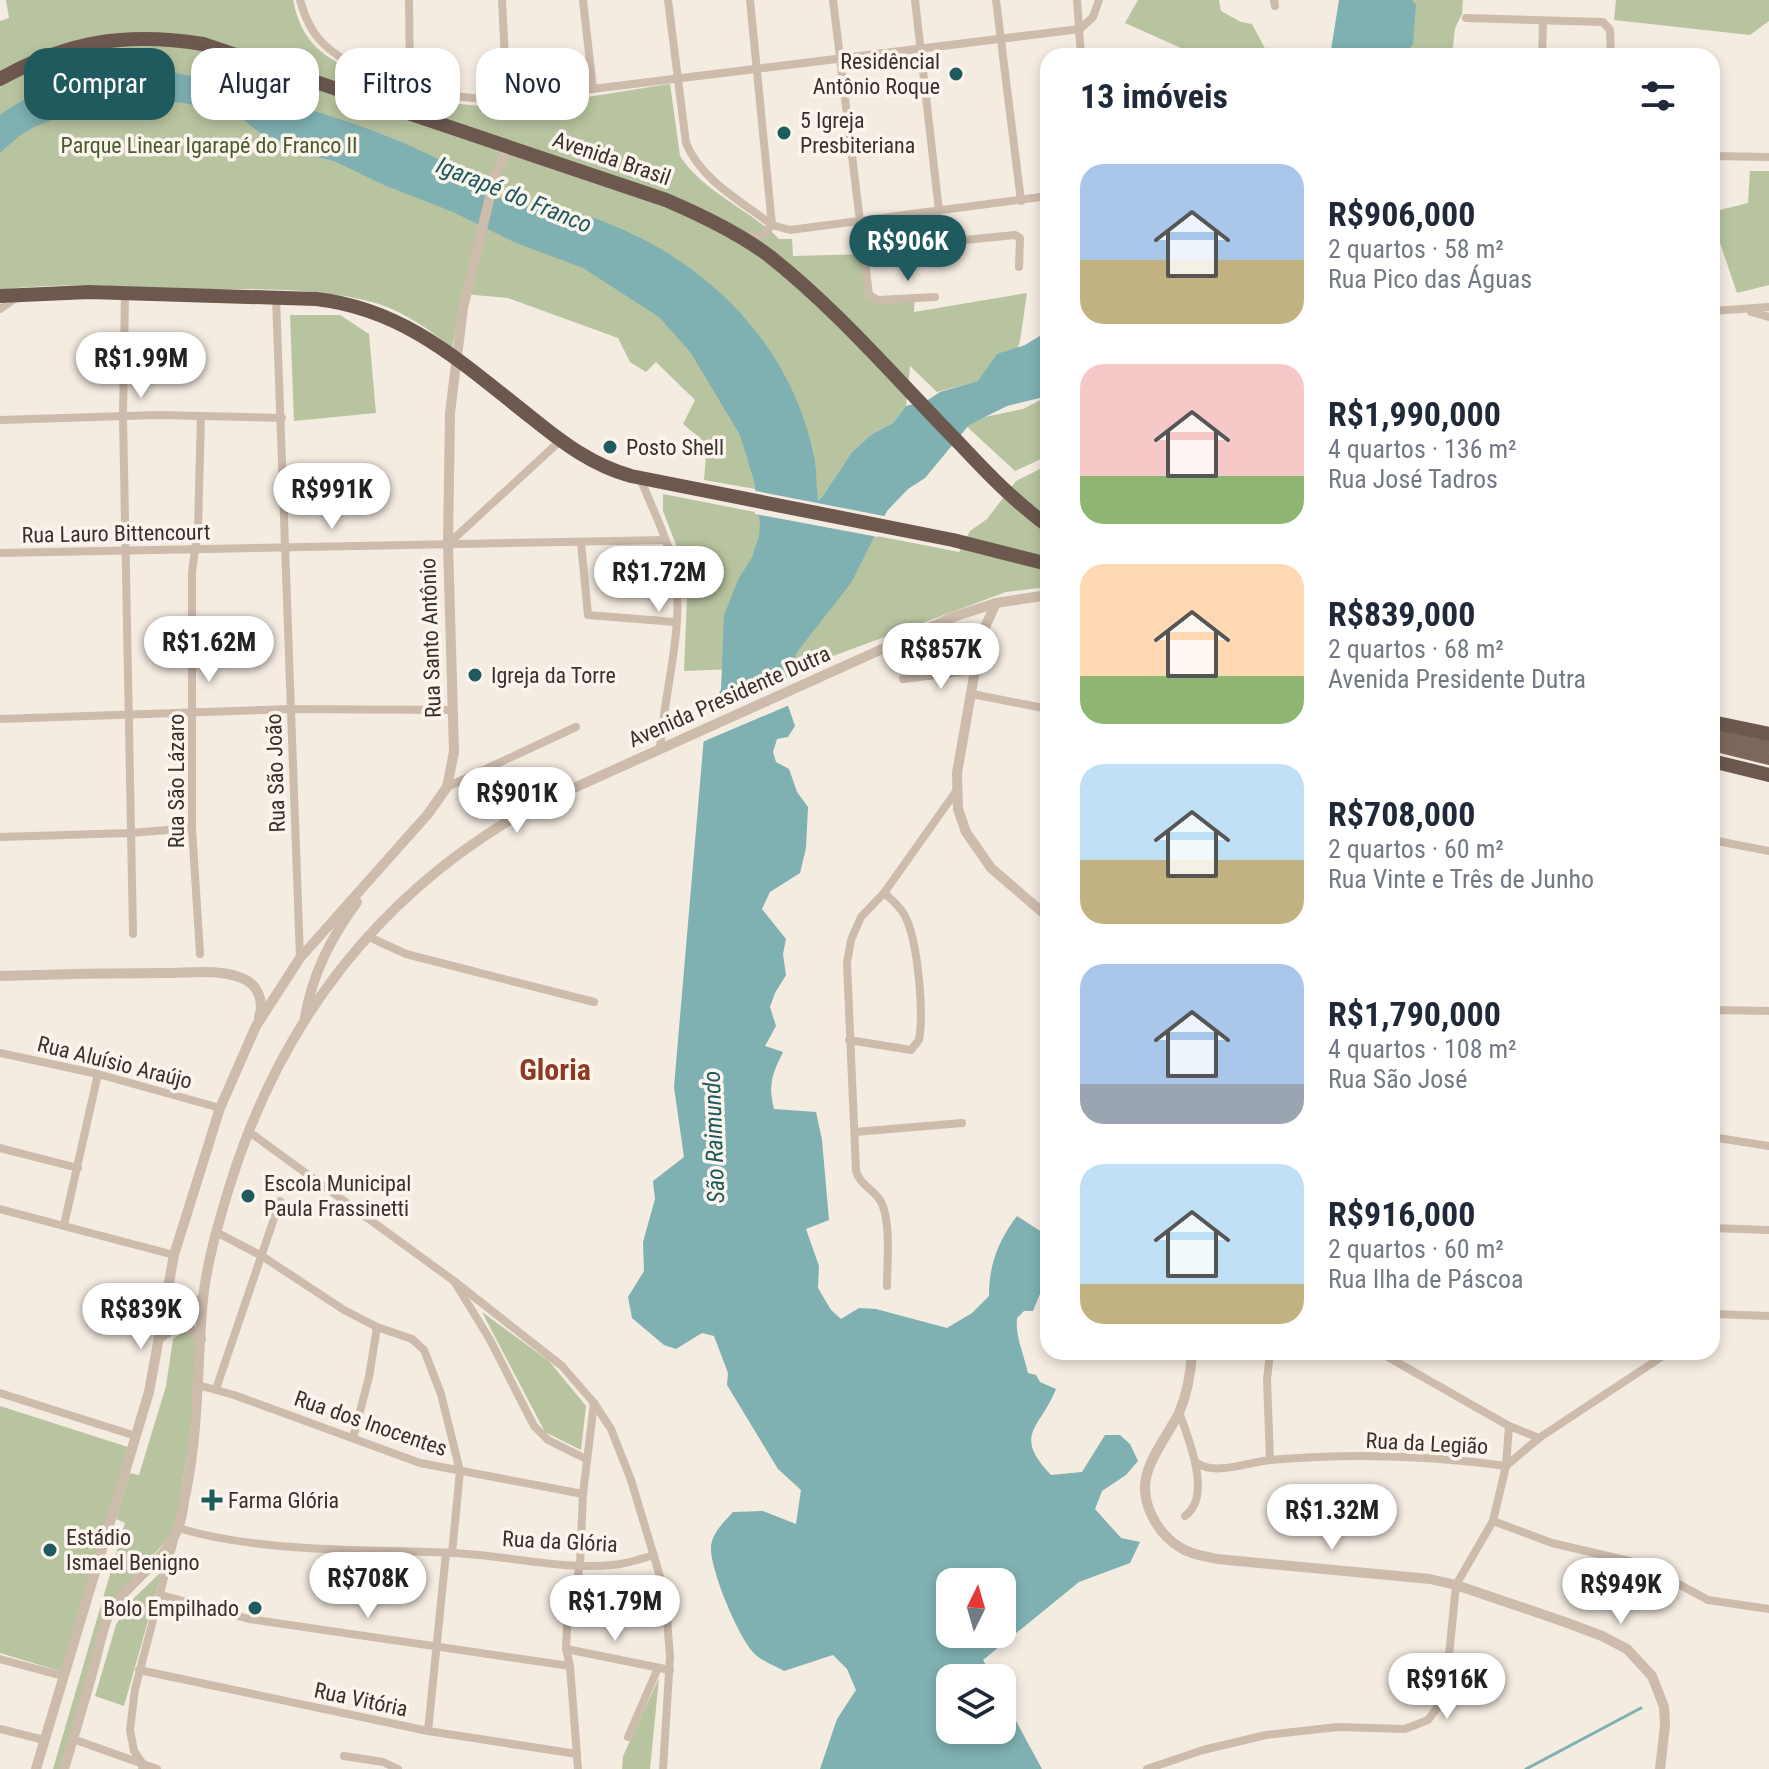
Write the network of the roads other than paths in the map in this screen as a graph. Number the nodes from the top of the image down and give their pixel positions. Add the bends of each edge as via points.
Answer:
1 (300, 0) edge
2 (409, 0) edge
3 (502, 0) edge
4 (583, 0) edge
5 (668, 0) edge
6 (750, 0) edge
7 (833, 0) edge
8 (915, 0) edge
9 (996, 0) edge
10 (1077, 0) edge
11 (1099, 0) edge
12 (1466, 18) dead end
13 (1543, 21) junction
14 (1080, 29) junction
15 (1001, 37) junction
16 (410, 48) edge
17 (504, 48) edge
18 (921, 48) junction
19 (1081, 48) edge
20 (1542, 48) edge
21 (1611, 48) edge
22 (335, 52) edge
23 (840, 58) junction
24 (758, 67) junction
25 (0, 79) edge
26 (678, 79) junction
27 (589, 89) edge
28 (593, 89) junction
29 (518, 148) junction
30 (1720, 156) edge
31 (1769, 157) edge
32 (1040, 197) edge
33 (1021, 201) junction
34 (939, 211) junction
35 (861, 221) junction
36 (772, 225) junction
37 (763, 235) junction
38 (738, 236) junction
39 (864, 250) junction
40 (765, 253) junction
41 (1019, 267) dead end
42 (125, 293) junction
43 (22, 294) junction
44 (0, 296) edge
45 (935, 297) dead end
46 (276, 298) junction
47 (1769, 307) edge
48 (0, 309) edge
49 (1720, 311) edge
50 (1746, 311) junction
51 (1769, 317) edge
52 (455, 357) junction
53 (201, 416) junction
54 (123, 417) junction
55 (282, 418) junction
56 (0, 420) edge
57 (560, 441) junction
58 (639, 478) junction
59 (1040, 519) edge
60 (665, 540) junction
61 (581, 543) junction
62 (448, 544) junction
63 (286, 548) junction
64 (195, 550) junction
65 (127, 551) junction
66 (0, 553) edge
67 (1040, 562) edge
68 (1040, 596) edge
69 (996, 603) junction
70 (973, 611) junction
71 (675, 622) junction
72 (981, 636) junction
73 (976, 670) junction
74 (903, 679) dead end
75 (972, 694) junction
76 (1040, 707) edge
77 (290, 709) junction
78 (452, 710) junction
79 (194, 711) junction
80 (128, 714) junction
81 (0, 719) edge
82 (1720, 724) edge
83 (576, 727) dead end
84 (1769, 734) edge
85 (1720, 736) edge
86 (1720, 747) edge
87 (1769, 747) edge
88 (660, 750) junction
89 (1769, 759) edge
90 (1720, 763) edge
91 (1769, 775) edge
92 (447, 787) junction
93 (957, 790) junction
94 (192, 828) junction
95 (130, 833) junction
96 (0, 837) edge
97 (1720, 842) edge
98 (1769, 851) edge
99 (382, 868) junction
100 (884, 893) junction
101 (1040, 905) edge
102 (133, 934) dead end
103 (367, 936) junction
104 (200, 954) dead end
105 (300, 958) junction
106 (0, 976) edge
107 (594, 1002) dead end
108 (1720, 1010) edge
109 (1769, 1011) edge
110 (303, 1023) junction
111 (256, 1026) junction
112 (849, 1040) junction
113 (0, 1053) edge
114 (98, 1074) junction
115 (220, 1108) junction
116 (962, 1123) dead end
117 (248, 1131) junction
118 (855, 1132) junction
119 (1720, 1138) edge
120 (1769, 1146) edge
121 (0, 1148) edge
122 (78, 1168) junction
123 (280, 1201) dead end
124 (0, 1209) edge
125 (64, 1225) junction
126 (1720, 1228) edge
127 (1769, 1230) edge
128 (216, 1232) junction
129 (174, 1255) junction
130 (262, 1256) junction
131 (454, 1281) junction
132 (887, 1286) dead end
133 (167, 1291) junction
134 (203, 1298) junction
135 (1720, 1314) edge
136 (1769, 1316) edge
137 (377, 1327) junction
138 (160, 1338) junction
139 (201, 1339) junction
140 (1191, 1360) edge
141 (1269, 1360) edge
142 (1393, 1360) edge
143 (1657, 1360) edge
144 (198, 1385) junction
145 (216, 1389) junction
146 (0, 1393) edge
147 (594, 1403) junction
148 (1179, 1412) junction
149 (1509, 1426) junction
150 (136, 1436) junction
151 (353, 1438) junction
152 (1539, 1438) junction
153 (586, 1459) junction
154 (1270, 1460) junction
155 (1197, 1463) junction
156 (1506, 1466) junction
157 (460, 1471) junction
158 (583, 1494) junction
159 (1185, 1516) dead end
160 (1493, 1521) junction
161 (177, 1529) junction
162 (449, 1553) junction
163 (654, 1555) junction
164 (580, 1565) junction
165 (1456, 1585) junction
166 (161, 1595) junction
167 (1769, 1609) edge
168 (438, 1646) junction
169 (566, 1649) junction
170 (0, 1659) edge
171 (570, 1666) junction
172 (658, 1668) junction
173 (139, 1670) junction
174 (670, 1670) junction
175 (63, 1676) junction
176 (0, 1729) edge
177 (428, 1731) junction
178 (628, 1737) dead end
179 (73, 1739) junction
180 (44, 1740) junction
181 (577, 1754) junction
182 (344, 1756) dead end
183 (142, 1767) edge
184 (36, 1769) edge
185 (64, 1769) edge
186 (157, 1769) edge
187 (398, 1769) edge
188 (578, 1769) edge
189 (663, 1769) edge
190 (1147, 1769) edge
191 (1660, 1769) edge

1 - 22 street via 308,24
2 - 16 street
3 - 17 street
4 - 28 street
5 - 26 street
6 - 24 street
7 - 23 street
8 - 18 street
9 - 15 street
10 - 14 street
11 - 14 street via 1093,17
12 - 13 street
13 - 20 street
13 - 21 street via 1603,22 1610,30
14 - 15 street
14 - 19 street
15 - 18 street
15 - 33 street
18 - 23 street
18 - 34 street
23 - 24 street
23 - 35 street
24 - 26 street
24 - 36 street
25 - 29 highway, Avenida Brasil via 49,55 100,41 171,39 241,54
26 - 28 street
26 - 36 street via 691,157
27 - 28 street
29 - 38 highway, Avenida Brasil via 666,200
29 - 52 street, Rua Santo Antônio via 504,156 495,176
30 - 31 street
32 - 33 street
33 - 34 street
34 - 35 street
35 - 36 street via 790,230
35 - 39 street
36 - 37 street
37 - 38 street
37 - 40 street
38 - 40 highway, Avenida Brasil
39 - 41 street via 1015,235 1020,238
39 - 45 street via 869,295 878,300
40 - 59 highway, Avenida Brasil via 825,304 1003,489
42 - 43 highway
42 - 46 highway
42 - 54 street
43 - 44 highway
43 - 48 street
46 - 52 highway via 368,308 414,329
46 - 55 street, Rua São João
47 - 50 street
49 - 50 street
50 - 51 street
52 - 57 highway
52 - 62 street, Rua Santo Antônio
53 - 54 street
53 - 55 street
53 - 64 street, Rua São Lázaro
54 - 56 street
54 - 65 street
55 - 63 street, Rua São João
57 - 58 highway via 600,465
57 - 62 street
58 - 60 street
58 - 67 highway
60 - 61 street, Rua Lauro Bittencourt
60 - 71 street via 674,571
61 - 62 street, Rua Lauro Bittencourt
61 - 71 street via 588,615
62 - 63 street, Rua Lauro Bittencourt
62 - 78 street, Rua Santo Antônio
63 - 64 street, Rua Lauro Bittencourt
63 - 77 street, Rua São João
64 - 65 street, Rua Lauro Bittencourt
64 - 79 street, Rua São Lázaro
65 - 66 street, Rua Lauro Bittencourt
65 - 80 street
68 - 69 street, Avenida Presidente Dutra
69 - 70 street, Avenida Presidente Dutra
69 - 72 street
70 - 72 street
70 - 88 street, Avenida Presidente Dutra
71 - 88 street
72 - 73 street
73 - 74 street
73 - 75 street
75 - 76 street
75 - 93 street
77 - 78 street
77 - 79 street
77 - 105 street, Rua São João
78 - 92 street, Rua Santo Antônio via 454,752
79 - 80 street
79 - 94 street, Rua São Lázaro
80 - 81 street
80 - 95 street
82 - 84 highway
83 - 92 street
85 - 87 main road
86 - 89 main road
88 - 103 street, Avenida Presidente Dutra via 558,794 484,835 416,887
90 - 91 highway
92 - 99 street, Rua Santo Antônio
93 - 100 street
93 - 101 street via 961,820 974,845 991,868
94 - 95 street
94 - 104 street, Rua São Lázaro
95 - 96 street
95 - 102 street
97 - 98 street
99 - 105 street, Rua Santo Antônio
99 - 110 street via 330,940 314,976
100 - 112 street via 861,917 851,940
100 - 112 street via 900,907 911,930 919,1040 911,1050
103 - 107 street via 406,954
103 - 110 street, Avenida Presidente Dutra
105 - 111 street
106 - 111 street via 228,974 253,984 259,994
108 - 109 street
110 - 117 street, Avenida Presidente Dutra via 276,1067
111 - 115 street
112 - 118 street
113 - 114 street, Rua Aluísio Araújo
114 - 115 street, Rua Aluísio Araújo
114 - 122 street
115 - 129 street
116 - 118 street
117 - 128 street, Avenida Presidente Dutra
117 - 131 street
118 - 132 street via 858,1179 885,1210
119 - 120 street
121 - 122 street
122 - 125 street
123 - 130 street
124 - 125 street
125 - 129 street
126 - 127 street
128 - 130 street
128 - 134 street, Avenida Presidente Dutra
129 - 133 street
130 - 137 street
130 - 145 street
131 - 147 street via 562,1366
131 - 153 street via 534,1426 548,1440
133 - 134 street via 178,1306
133 - 138 street
134 - 139 street, Avenida Presidente Dutra
135 - 136 street
137 - 151 street
137 - 157 street via 412,1339 424,1350
138 - 139 street via 179,1324
138 - 150 street
139 - 144 street, Avenida Presidente Dutra
140 - 148 street
141 - 154 street
142 - 149 street
143 - 152 street, Rua da Legião
144 - 145 street, Rua dos Inocentes
144 - 161 street, Avenida Presidente Dutra via 190,1474
145 - 151 street, Rua dos Inocentes
146 - 150 street
147 - 153 street
147 - 163 street via 621,1453
148 - 155 street
148 - 165 street via 1146,1477 1149,1511 1185,1550 1200,1556 1398,1574
149 - 152 street
149 - 156 street
150 - 175 street
151 - 157 street, Rua dos Inocentes via 420,1463
152 - 156 street, Rua da Legião
153 - 158 street
154 - 155 street, Rua da Legião via 1214,1468
154 - 156 street, Rua da Legião via 1402,1455
155 - 159 street via 1195,1505
156 - 160 street
157 - 158 street, Rua dos Inocentes
157 - 162 street
158 - 164 street
160 - 165 street
160 - 167 street via 1552,1543 1642,1564 1708,1600
161 - 162 street, Rua da Glória via 250,1543
161 - 166 street
161 - 179 street, Avenida Presidente Dutra via 111,1610
162 - 164 street, Rua da Glória
162 - 168 street
163 - 164 street, Rua da Glória via 622,1564
163 - 174 street via 665,1593
164 - 169 street
165 - 190 street via 1447,1676 1428,1720 1405,1729 1338,1727 1266,1735
165 - 191 street via 1602,1636 1641,1661 1660,1691 1665,1725
166 - 168 street via 249,1619
166 - 173 street
168 - 171 street
168 - 177 street
169 - 171 street
169 - 172 street
170 - 175 street
171 - 181 street
172 - 174 street
172 - 178 street
173 - 177 street, Rua Vitória
173 - 183 street via 130,1730
174 - 189 street
175 - 180 street
176 - 180 street
177 - 181 street, Rua Vitória
179 - 183 street
179 - 185 street, Avenida Presidente Dutra
180 - 184 street
181 - 188 street
182 - 187 street
183 - 186 street

